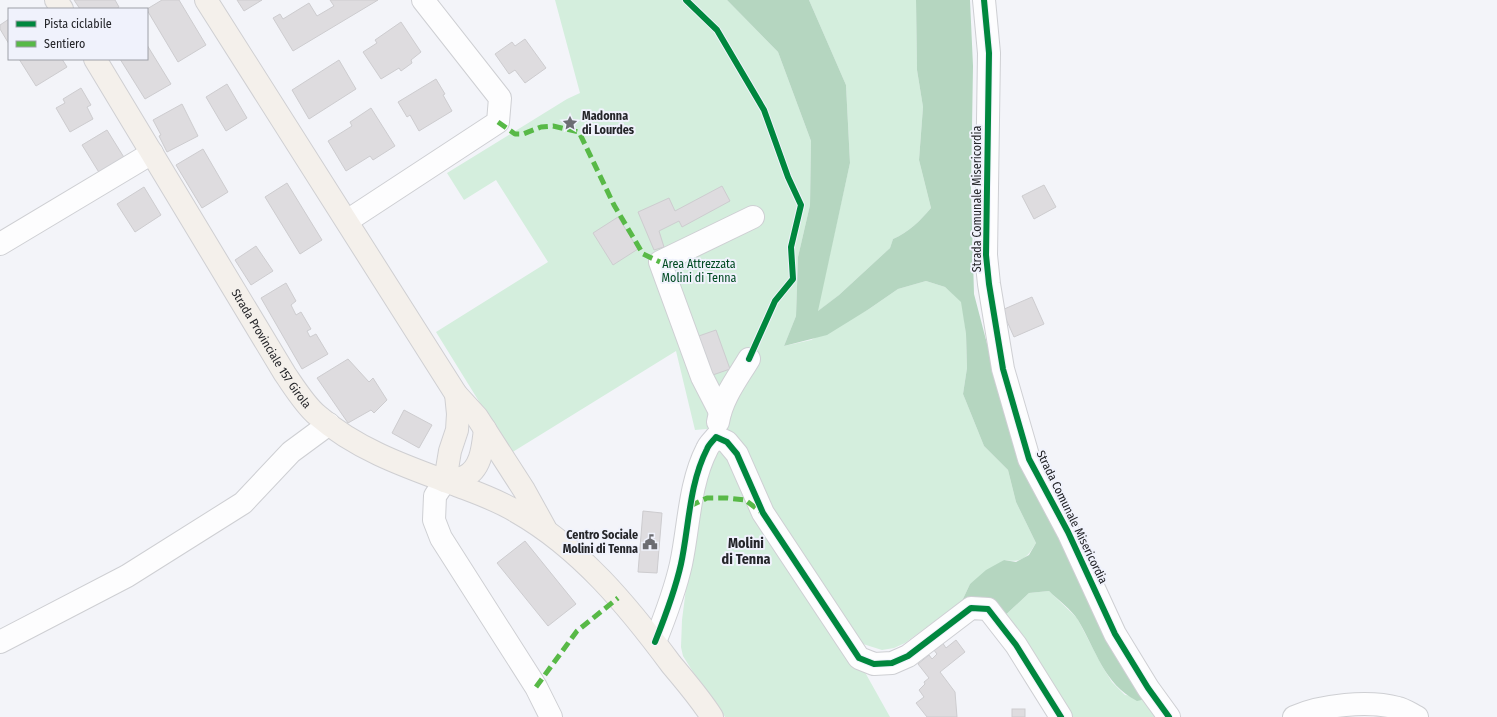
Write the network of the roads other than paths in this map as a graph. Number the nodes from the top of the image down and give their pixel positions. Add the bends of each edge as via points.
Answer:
1 (206, 0) edge
2 (423, 0) edge
3 (984, 0) edge
4 (96, 60) edge
5 (152, 152) junction
6 (753, 217) dead end
7 (347, 221) junction
8 (0, 244) edge
9 (750, 359) dead end
10 (456, 394) junction
11 (720, 412) junction
12 (329, 424) junction
13 (485, 429) junction
14 (716, 437) junction
15 (445, 481) junction
16 (546, 529) junction
17 (0, 642) edge
18 (655, 642) junction
19 (551, 717) edge
20 (712, 717) edge
21 (1061, 717) edge
22 (1169, 717) edge
23 (1294, 717) edge
24 (1418, 717) edge

1 - 7 main road, Strada Provinciale 157 Girola
2 - 7 street via 500,98 498,122
3 - 22 street, Strada Comunale Misericordia via 989,53 986,255 988,284 1003,368 1029,459 1068,532 1115,634
4 - 5 main road, Strada Provinciale 157 Girola
5 - 8 street
5 - 12 main road, Strada Provinciale 157 Girola via 285,374 315,414
6 - 11 street via 660,262 702,377
7 - 10 main road, Strada Provinciale 157 Girola
9 - 11 street via 730,389
10 - 13 main road, Strada Provinciale 157 Girola via 477,416
10 - 15 main road via 457,430 450,451
11 - 14 street
12 - 15 main road, Strada Provinciale 157 Girola via 351,441 390,460
12 - 17 street via 291,452 243,503 126,576
13 - 15 main road via 482,454 475,467 465,476
13 - 16 main road, Strada Provinciale 157 Girola
14 - 18 street via 707,448 698,474 681,564 669,607
14 - 21 street via 727,442 737,454 763,513 859,658 874,664 892,662 908,656 971,608 988,609 1016,645
15 - 16 main road, Strada Provinciale 157 Girola via 487,497
15 - 19 street via 435,496 434,520 440,538 536,687
16 - 18 main road, Strada Provinciale 157 Girola via 577,555 605,584
18 - 20 main road, Strada Provinciale 157 Girola
23 - 24 street via 1339,705 1369,704 1398,708

